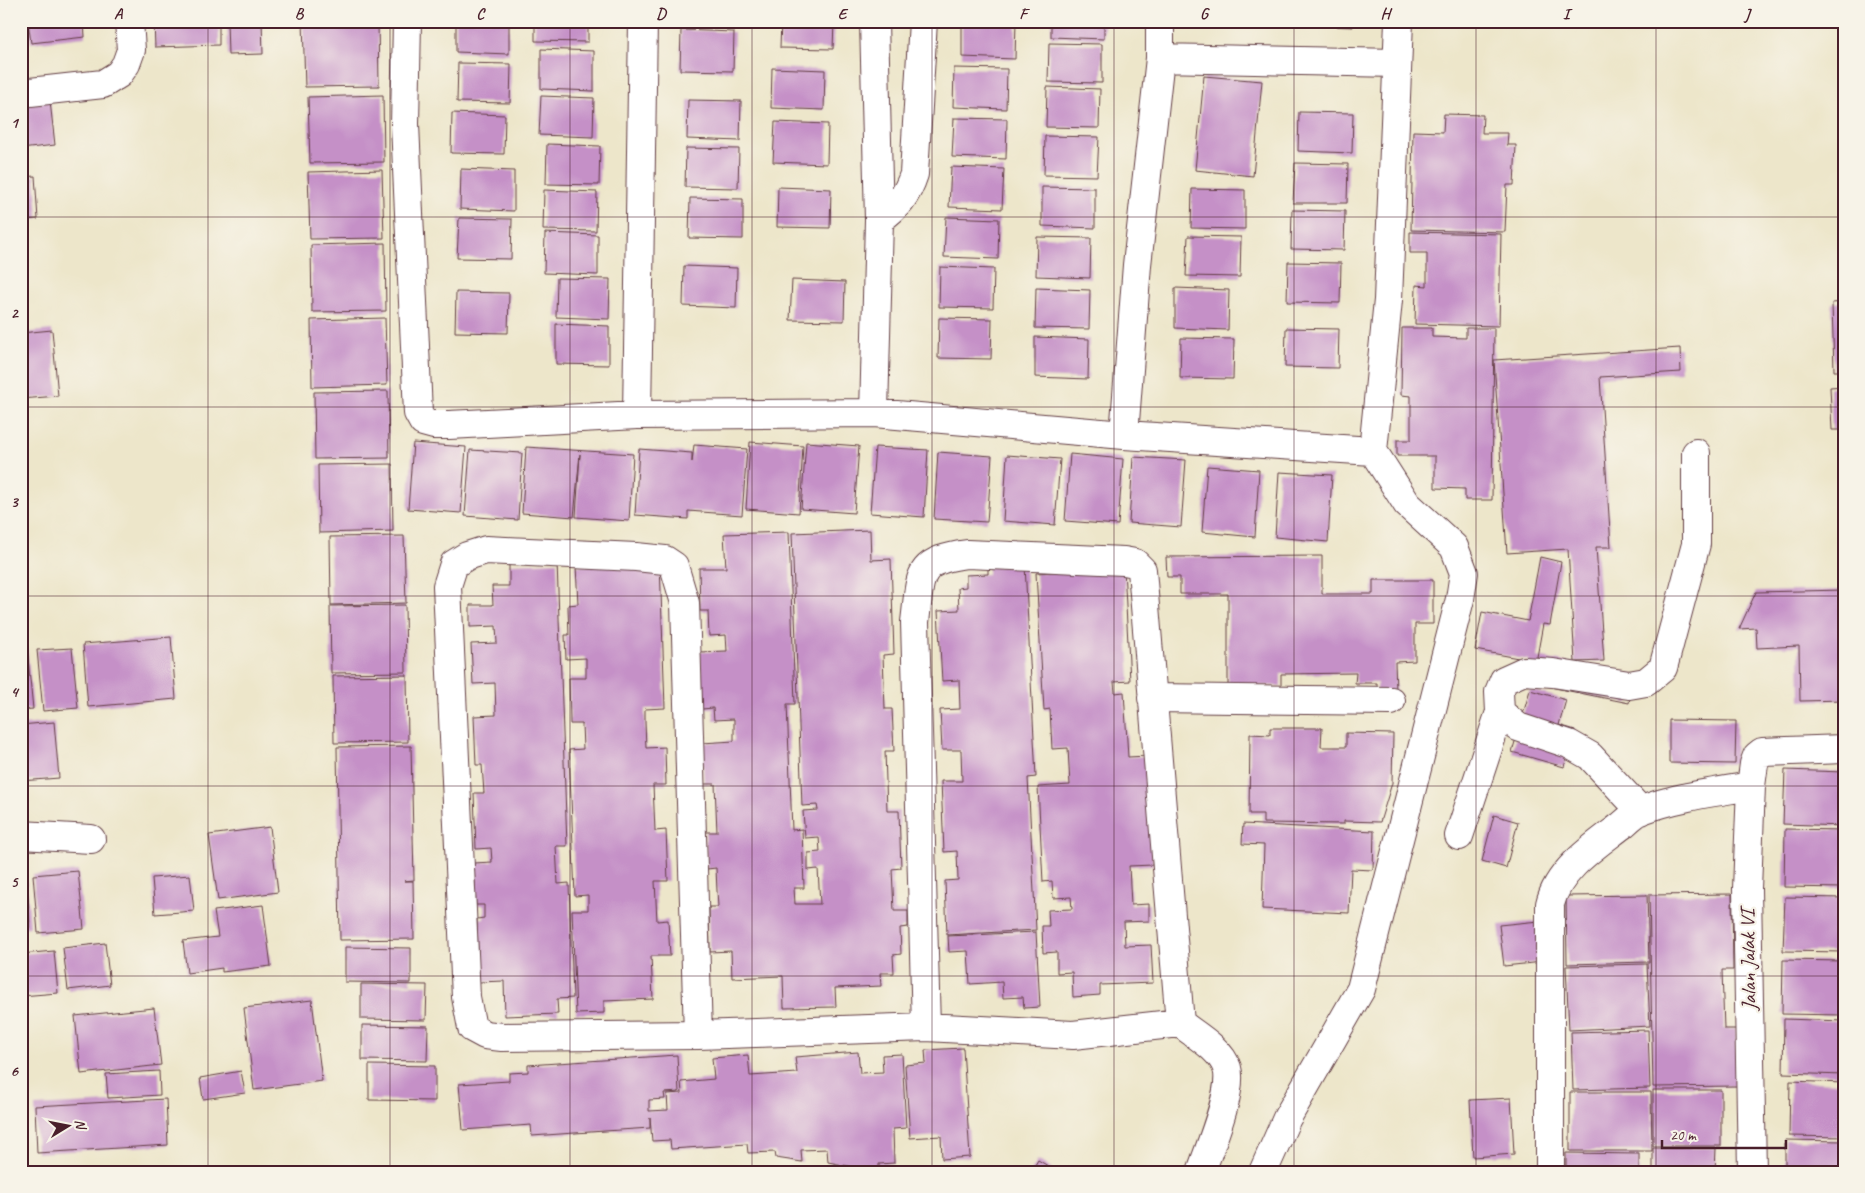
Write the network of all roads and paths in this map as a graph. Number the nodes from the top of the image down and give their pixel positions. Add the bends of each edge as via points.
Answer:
1 (129, 21) edge
2 (407, 21) edge
3 (643, 21) edge
4 (874, 21) edge
5 (923, 21) edge
6 (1160, 21) edge
7 (1399, 21) edge
8 (1160, 58) junction
9 (1397, 63) junction
10 (21, 92) edge
11 (879, 220) junction
12 (874, 413) junction
13 (637, 415) junction
14 (1124, 435) junction
15 (1373, 452) junction
16 (1696, 453) dead end
17 (1152, 698) junction
18 (1391, 701) dead end
19 (1500, 712) junction
20 (1844, 749) edge
21 (1751, 786) junction
22 (1641, 811) junction
23 (21, 835) edge
24 (1458, 836) dead end
25 (91, 839) dead end
26 (1180, 1024) junction
27 (926, 1027) junction
28 (698, 1035) junction
29 (1201, 1172) edge
30 (1263, 1172) edge
31 (1550, 1172) edge
32 (1752, 1172) edge

1 - 10 street via 131,50 119,74 103,84
2 - 13 street via 405,134 418,413 423,422 449,425
3 - 13 street
4 - 11 street
5 - 11 street via 914,174 909,191 898,206
6 - 8 street
7 - 9 street
8 - 9 street
8 - 14 street via 1137,266
9 - 15 street via 1388,300
11 - 12 street
12 - 13 street
12 - 14 street
14 - 15 street
15 - 30 street via 1407,504 1454,547 1464,573 1361,989 1287,1118
16 - 19 street via 1696,544 1663,668 1646,682 1629,685 1524,671 1504,680 1499,692
17 - 18 street
17 - 26 street
17 - 27 street via 1145,580 1142,570 1135,564 967,554 944,557 929,564 920,580 915,622
19 - 22 street via 1518,727 1569,744 1590,756
19 - 24 street
20 - 21 street, Jalan Jalak VI via 1762,752 1754,764
21 - 22 street via 1703,794
21 - 32 street, Jalan Jalak VI via 1747,889
22 - 31 street via 1589,851 1553,892 1550,904
23 - 25 street
26 - 27 street via 1073,1035
26 - 29 street via 1215,1051 1227,1068 1228,1089
27 - 28 street
28 - 28 street via 502,1037 485,1035 472,1028 466,997 447,586 454,564 467,556 486,550 636,556 665,560 674,566 685,603

